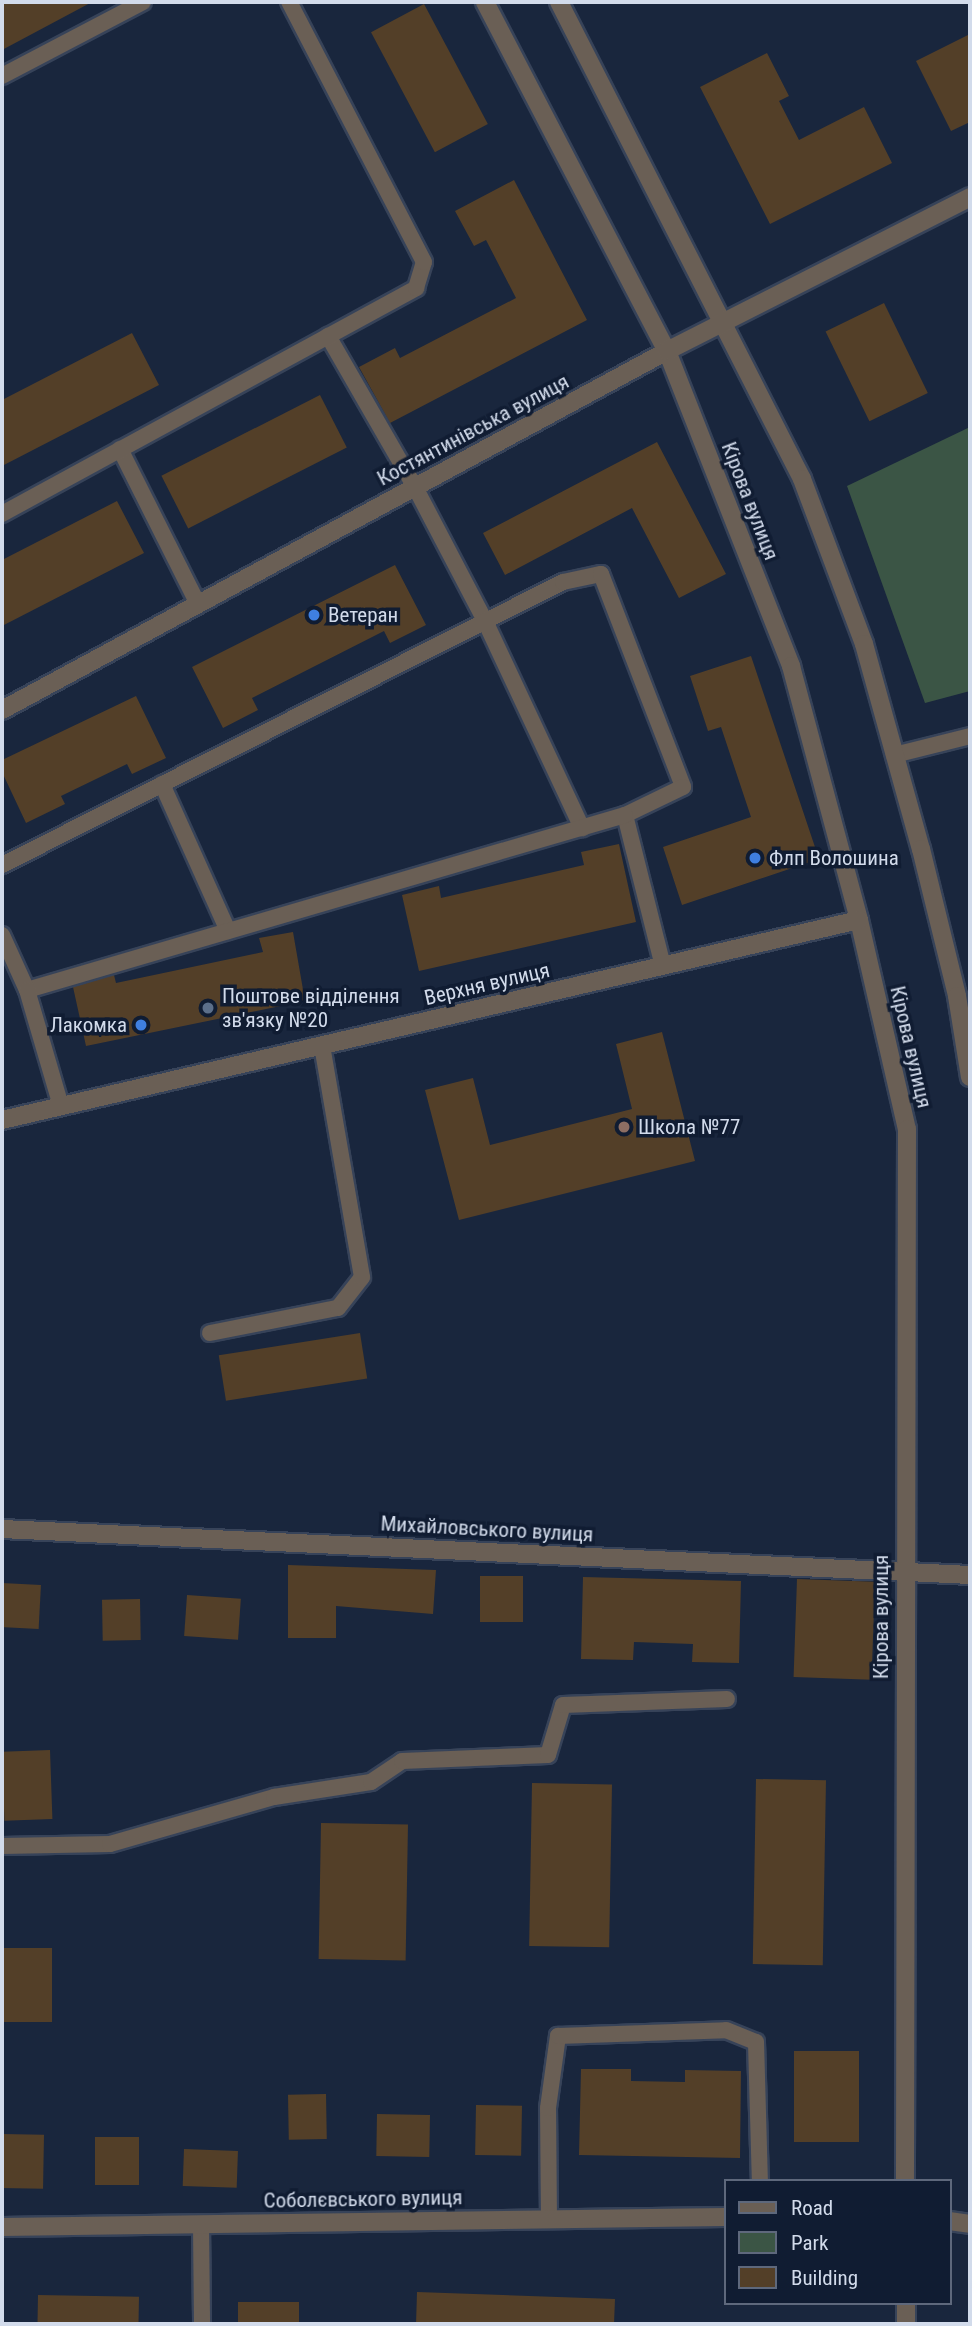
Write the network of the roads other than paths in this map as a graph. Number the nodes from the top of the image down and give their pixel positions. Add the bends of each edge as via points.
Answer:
1 (143, 2) edge
2 (289, 2) edge
3 (485, 2) edge
4 (559, 2) edge
5 (2, 76) edge
6 (970, 197) edge
7 (725, 322) junction
8 (328, 336) junction
9 (667, 351) junction
10 (120, 449) junction
11 (415, 487) junction
12 (2, 514) edge
13 (198, 604) junction
14 (485, 621) junction
15 (2, 710) edge
16 (970, 736) edge
17 (894, 755) junction
18 (162, 784) junction
19 (625, 816) junction
20 (582, 828) junction
21 (2, 865) edge
22 (859, 920) junction
23 (228, 932) junction
24 (2, 935) edge
25 (663, 966) junction
26 (27, 990) junction
27 (322, 1045) junction
28 (969, 1066) edge
29 (61, 1107) junction
30 (2, 1120) edge
31 (210, 1333) dead end
32 (2, 1529) edge
33 (903, 1571) junction
34 (970, 1575) edge
35 (727, 1699) dead end
36 (2, 1846) edge
37 (760, 2179) edge
38 (905, 2179) edge
39 (724, 2217) edge
40 (548, 2220) junction
41 (951, 2221) edge
42 (201, 2224) junction
43 (970, 2224) edge
44 (2, 2227) edge
45 (906, 2305) edge
46 (202, 2324) edge
47 (906, 2324) edge

1 - 5 lane
2 - 8 lane via 424,262 416,288
3 - 9 street, Кірова вулиця
4 - 7 street
6 - 7 street, Костянтинівська вулиця
7 - 9 street, Костянтинівська вулиця
7 - 17 street via 802,479 864,644
8 - 10 lane
8 - 11 lane
9 - 11 street, Костянтинівська вулиця
9 - 22 street, Кірова вулиця via 791,666
10 - 12 lane
10 - 13 lane
11 - 13 street, Костянтинівська вулиця
11 - 14 lane
13 - 15 street, Костянтинівська вулиця
14 - 18 lane
14 - 19 lane via 562,582 601,574 683,787
14 - 20 lane
16 - 17 lane
17 - 28 street via 957,996
18 - 21 lane
18 - 23 lane
19 - 20 lane
19 - 25 lane
20 - 23 lane
22 - 25 street, Верхня вулиця
22 - 33 street, Кірова вулиця via 907,1129
23 - 26 lane
24 - 26 lane
25 - 27 street, Верхня вулиця
26 - 29 lane
27 - 29 street, Верхня вулиця
27 - 31 lane via 362,1277 338,1308
29 - 30 street, Верхня вулиця
32 - 33 street, Михайловського вулиця
33 - 34 street, Михайловського вулиця
33 - 38 street, Кірова вулиця
35 - 36 lane via 563,1705 548,1755 402,1761 371,1782 274,1797 110,1844
37 - 40 lane via 756,2042 726,2030 558,2036 548,2108
39 - 40 street, Соболєвського вулиця
40 - 42 street, Соболєвського вулиця
41 - 43 street
42 - 44 street, Соболєвського вулиця
42 - 46 lane
45 - 47 street

